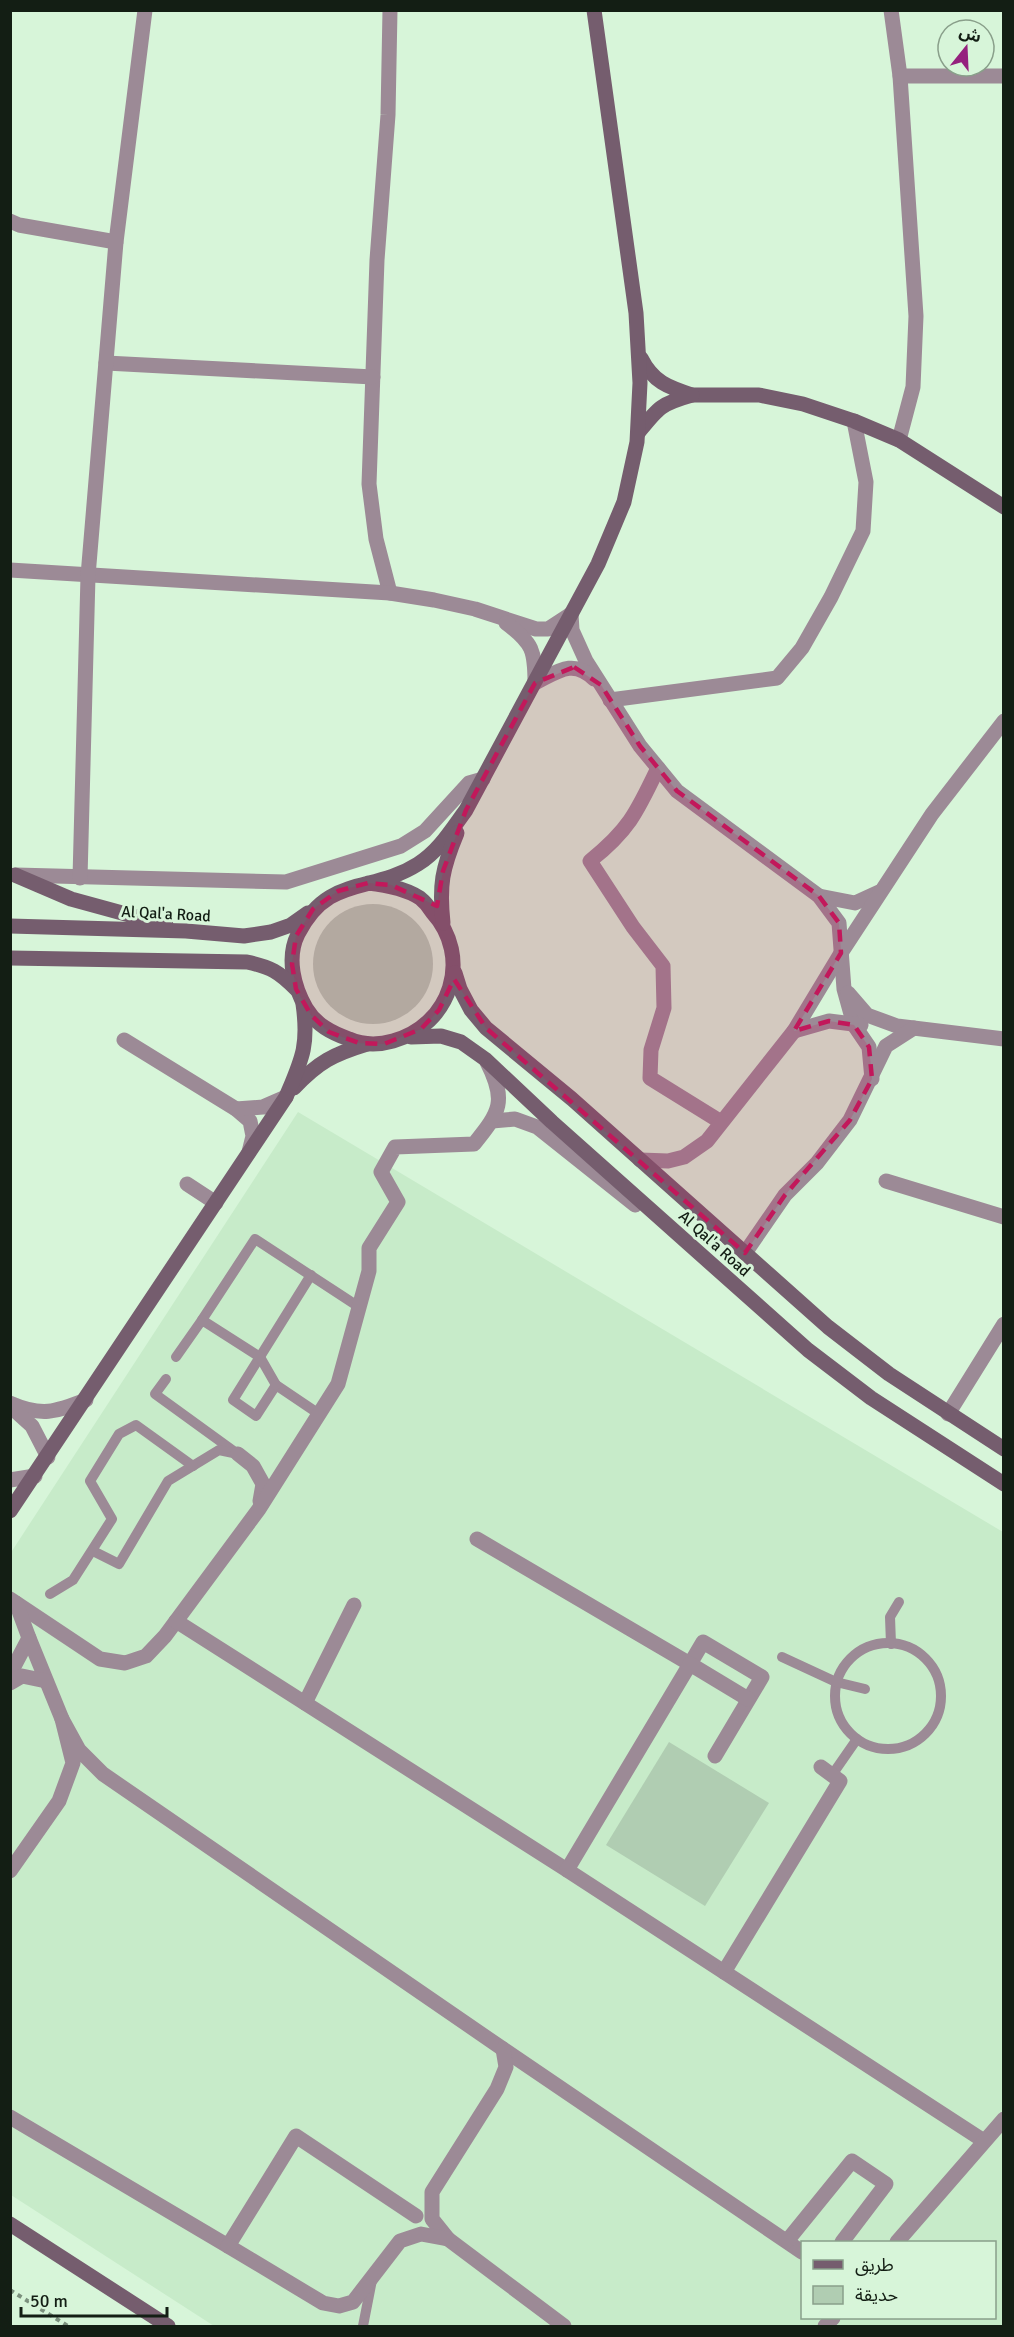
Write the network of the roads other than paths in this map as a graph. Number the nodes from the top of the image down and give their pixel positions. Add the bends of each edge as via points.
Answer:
1 (390, 10) edge
2 (594, 10) edge
3 (891, 10) edge
4 (146, 12) edge
5 (900, 76) junction
6 (1004, 76) edge
7 (10, 221) edge
8 (116, 242) junction
9 (638, 352) junction
10 (106, 363) junction
11 (373, 377) junction
12 (692, 395) junction
13 (854, 421) junction
14 (638, 433) junction
15 (899, 440) junction
16 (1004, 507) edge
17 (10, 570) edge
18 (88, 576) junction
19 (390, 594) junction
20 (571, 614) junction
21 (499, 617) junction
22 (535, 683) junction
23 (601, 685) junction
24 (610, 700) junction
25 (1004, 721) edge
26 (658, 768) junction
27 (483, 779) junction
28 (466, 810) junction
29 (13, 875) edge
30 (80, 878) junction
31 (368, 883) junction
32 (879, 892) junction
33 (819, 896) junction
34 (313, 909) junction
35 (443, 923) junction
36 (10, 926) edge
37 (186, 931) junction
38 (841, 953) junction
39 (10, 958) edge
40 (453, 966) junction
41 (844, 989) junction
42 (299, 995) junction
43 (854, 1025) junction
44 (897, 1026) junction
45 (914, 1028) junction
46 (794, 1031) junction
47 (408, 1037) junction
48 (1004, 1039) edge
49 (124, 1040) dead end
50 (370, 1044) junction
51 (485, 1059) junction
52 (872, 1079) junction
53 (286, 1096) junction
54 (236, 1109) junction
55 (492, 1121) junction
56 (721, 1122) junction
57 (249, 1152) junction
58 (640, 1160) junction
59 (886, 1181) dead end
60 (187, 1184) dead end
61 (216, 1203) junction
62 (1004, 1217) edge
63 (745, 1253) junction
64 (311, 1275) junction
65 (735, 1285) junction
66 (360, 1307) junction
67 (202, 1320) junction
68 (1004, 1324) edge
69 (176, 1357) dead end
70 (260, 1357) junction
71 (166, 1378) dead end
72 (276, 1385) junction
73 (86, 1400) junction
74 (10, 1405) edge
75 (948, 1413) junction
76 (319, 1414) junction
77 (1004, 1449) edge
78 (238, 1454) junction
79 (48, 1457) junction
80 (193, 1466) junction
81 (35, 1476) junction
82 (10, 1480) edge
83 (1004, 1484) edge
84 (259, 1509) junction
85 (10, 1511) edge
86 (477, 1539) dead end
87 (93, 1551) junction
88 (50, 1594) dead end
89 (13, 1601) edge
90 (899, 1602) dead end
91 (354, 1605) dead end
92 (44, 1621) junction
93 (176, 1621) junction
94 (29, 1638) junction
95 (891, 1644) junction
96 (782, 1657) dead end
97 (690, 1664) junction
98 (10, 1674) edge
99 (46, 1681) junction
100 (836, 1682) junction
101 (10, 1683) edge
102 (865, 1689) dead end
103 (748, 1699) junction
104 (305, 1703) junction
105 (62, 1719) junction
106 (857, 1739) junction
107 (715, 1756) dead end
108 (826, 1771) joint
109 (567, 1870) junction
110 (10, 1871) edge
111 (724, 1972) junction
112 (503, 2049) junction
113 (10, 2117) edge
114 (1004, 2119) edge
115 (984, 2141) junction
116 (432, 2192) junction
117 (416, 2216) junction
118 (10, 2224) edge
119 (448, 2239) junction
120 (400, 2241) junction
121 (787, 2241) junction
122 (843, 2241) edge
123 (898, 2241) edge
124 (228, 2246) junction
125 (801, 2251) edge
126 (373, 2276) junction
127 (168, 2326) edge
128 (363, 2326) edge
129 (564, 2326) edge

1 - 11 street
2 - 9 main road
3 - 5 street
4 - 8 street
5 - 6 street
5 - 15 street via 916,316 913,387
7 - 8 street
8 - 10 street
9 - 12 main road via 648,373 668,387
9 - 14 main road
10 - 11 street
10 - 18 street
11 - 19 street via 369,484 376,539
12 - 13 main road via 759,395
12 - 14 main road via 666,402
13 - 15 main road
13 - 24 street via 866,482 863,531 802,648 777,678
14 - 20 main road via 624,502 598,564
15 - 16 main road
17 - 18 street
18 - 19 street
18 - 30 street
19 - 21 street via 434,600
20 - 21 street via 548,629
20 - 22 main road
20 - 23 street via 578,645
21 - 22 street via 530,647 535,657
22 - 23 street via 574,667 587,672
22 - 27 main road
23 - 24 street
24 - 26 street
25 - 32 street via 932,814
26 - 33 street via 677,791
26 - 56 street via 636,815 614,842 590,861 663,966 664,1008 651,1050 650,1078
27 - 28 main road
27 - 30 street via 469,783 425,831 401,846 286,882
28 - 31 main road via 442,843 419,864
28 - 35 main road via 443,871
29 - 30 street
29 - 37 main road via 71,899
31 - 34 main road via 338,891
31 - 35 main road via 391,885 421,899
32 - 33 street via 855,903
32 - 38 street
33 - 38 street via 839,923
34 - 37 main road, Al Qal'a Road via 271,932 244,936
34 - 42 main road via 296,936 292,964
35 - 40 main road
36 - 37 main road, Al Qal'a Road
38 - 41 street
38 - 46 street
39 - 42 main road via 247,962 267,966 280,974
40 - 47 main road via 451,984 439,1010
40 - 58 main road, Al Qal'a Road via 465,1000 486,1028
41 - 43 street
41 - 44 street via 867,1015
42 - 50 main road via 310,1015 329,1032
42 - 53 main road via 307,1032 302,1061
43 - 44 street
43 - 46 street via 829,1021
43 - 52 street via 869,1047
44 - 45 street
45 - 48 street
45 - 52 street via 886,1046
46 - 56 street
47 - 50 main road
47 - 51 main road, Al Qal'a Road via 441,1036 461,1042
49 - 54 street
50 - 53 main road via 339,1053 311,1070
51 - 55 street via 500,1097
51 - 65 main road, Al Qal'a Road
52 - 63 street via 850,1120 817,1163 785,1195
53 - 54 street via 263,1107
53 - 57 main road
54 - 57 street via 250,1121 253,1136
55 - 65 street via 515,1119 537,1127
55 - 66 street via 474,1144 395,1147 381,1172 398,1202 369,1248 369,1271
56 - 58 street via 707,1141 684,1157
57 - 61 main road
58 - 63 main road, Al Qal'a Road
59 - 62 street
60 - 61 street
61 - 73 main road
63 - 75 main road, Al Qal'a Road via 828,1327
64 - 66 lane
64 - 67 lane via 255,1239
64 - 70 lane
65 - 83 main road, Al Qal'a Road via 808,1350 871,1398
66 - 76 street via 339,1384
67 - 69 lane
67 - 70 lane
68 - 75 street
70 - 72 lane
70 - 72 lane via 233,1400 256,1416
71 - 78 lane via 155,1394
72 - 76 lane
73 - 74 street via 41,1413
73 - 79 main road
74 - 79 street via 32,1426
75 - 77 main road, Al Qal'a Road
76 - 84 street
78 - 80 lane via 219,1450
78 - 84 street via 253,1467 263,1484
79 - 81 main road
80 - 87 lane via 168,1481 119,1564
80 - 87 lane via 136,1425 119,1434 90,1481 112,1519
81 - 82 street
81 - 85 main road
84 - 93 street
86 - 97 street
87 - 88 lane via 73,1580
89 - 92 street
89 - 94 street
90 - 95 lane via 890,1617
91 - 104 street
92 - 93 street via 100,1659 125,1663 146,1656
92 - 94 street via 34,1626
93 - 104 street
94 - 98 street
94 - 99 street
95 - 100 lane via 875,1643 858,1651 844,1664
95 - 106 lane via 899,1643 922,1655 936,1671 941,1690 938,1714 930,1729 904,1747 886,1749
96 - 100 lane
97 - 103 street
97 - 103 street via 703,1641 762,1677
97 - 109 street
99 - 101 street via 22,1676
99 - 105 street
100 - 102 lane
100 - 106 lane via 834,1701 840,1720
103 - 107 street
104 - 109 street
105 - 110 street via 73,1763 58,1800
105 - 112 street via 79,1750 103,1774
106 - 108 lane
108 - 111 street via 840,1781
109 - 111 street
111 - 115 street
112 - 116 street via 506,2067 497,2089
112 - 121 street
113 - 124 street
114 - 115 street
115 - 123 street
116 - 117 street
116 - 119 street via 432,2219
117 - 120 street
117 - 124 street via 296,2136
118 - 127 main road
119 - 120 street via 421,2234
119 - 129 street
120 - 126 street
121 - 122 street via 852,2160 886,2184
121 - 125 street
124 - 126 street via 322,2303 339,2306 353,2302
126 - 128 lane

